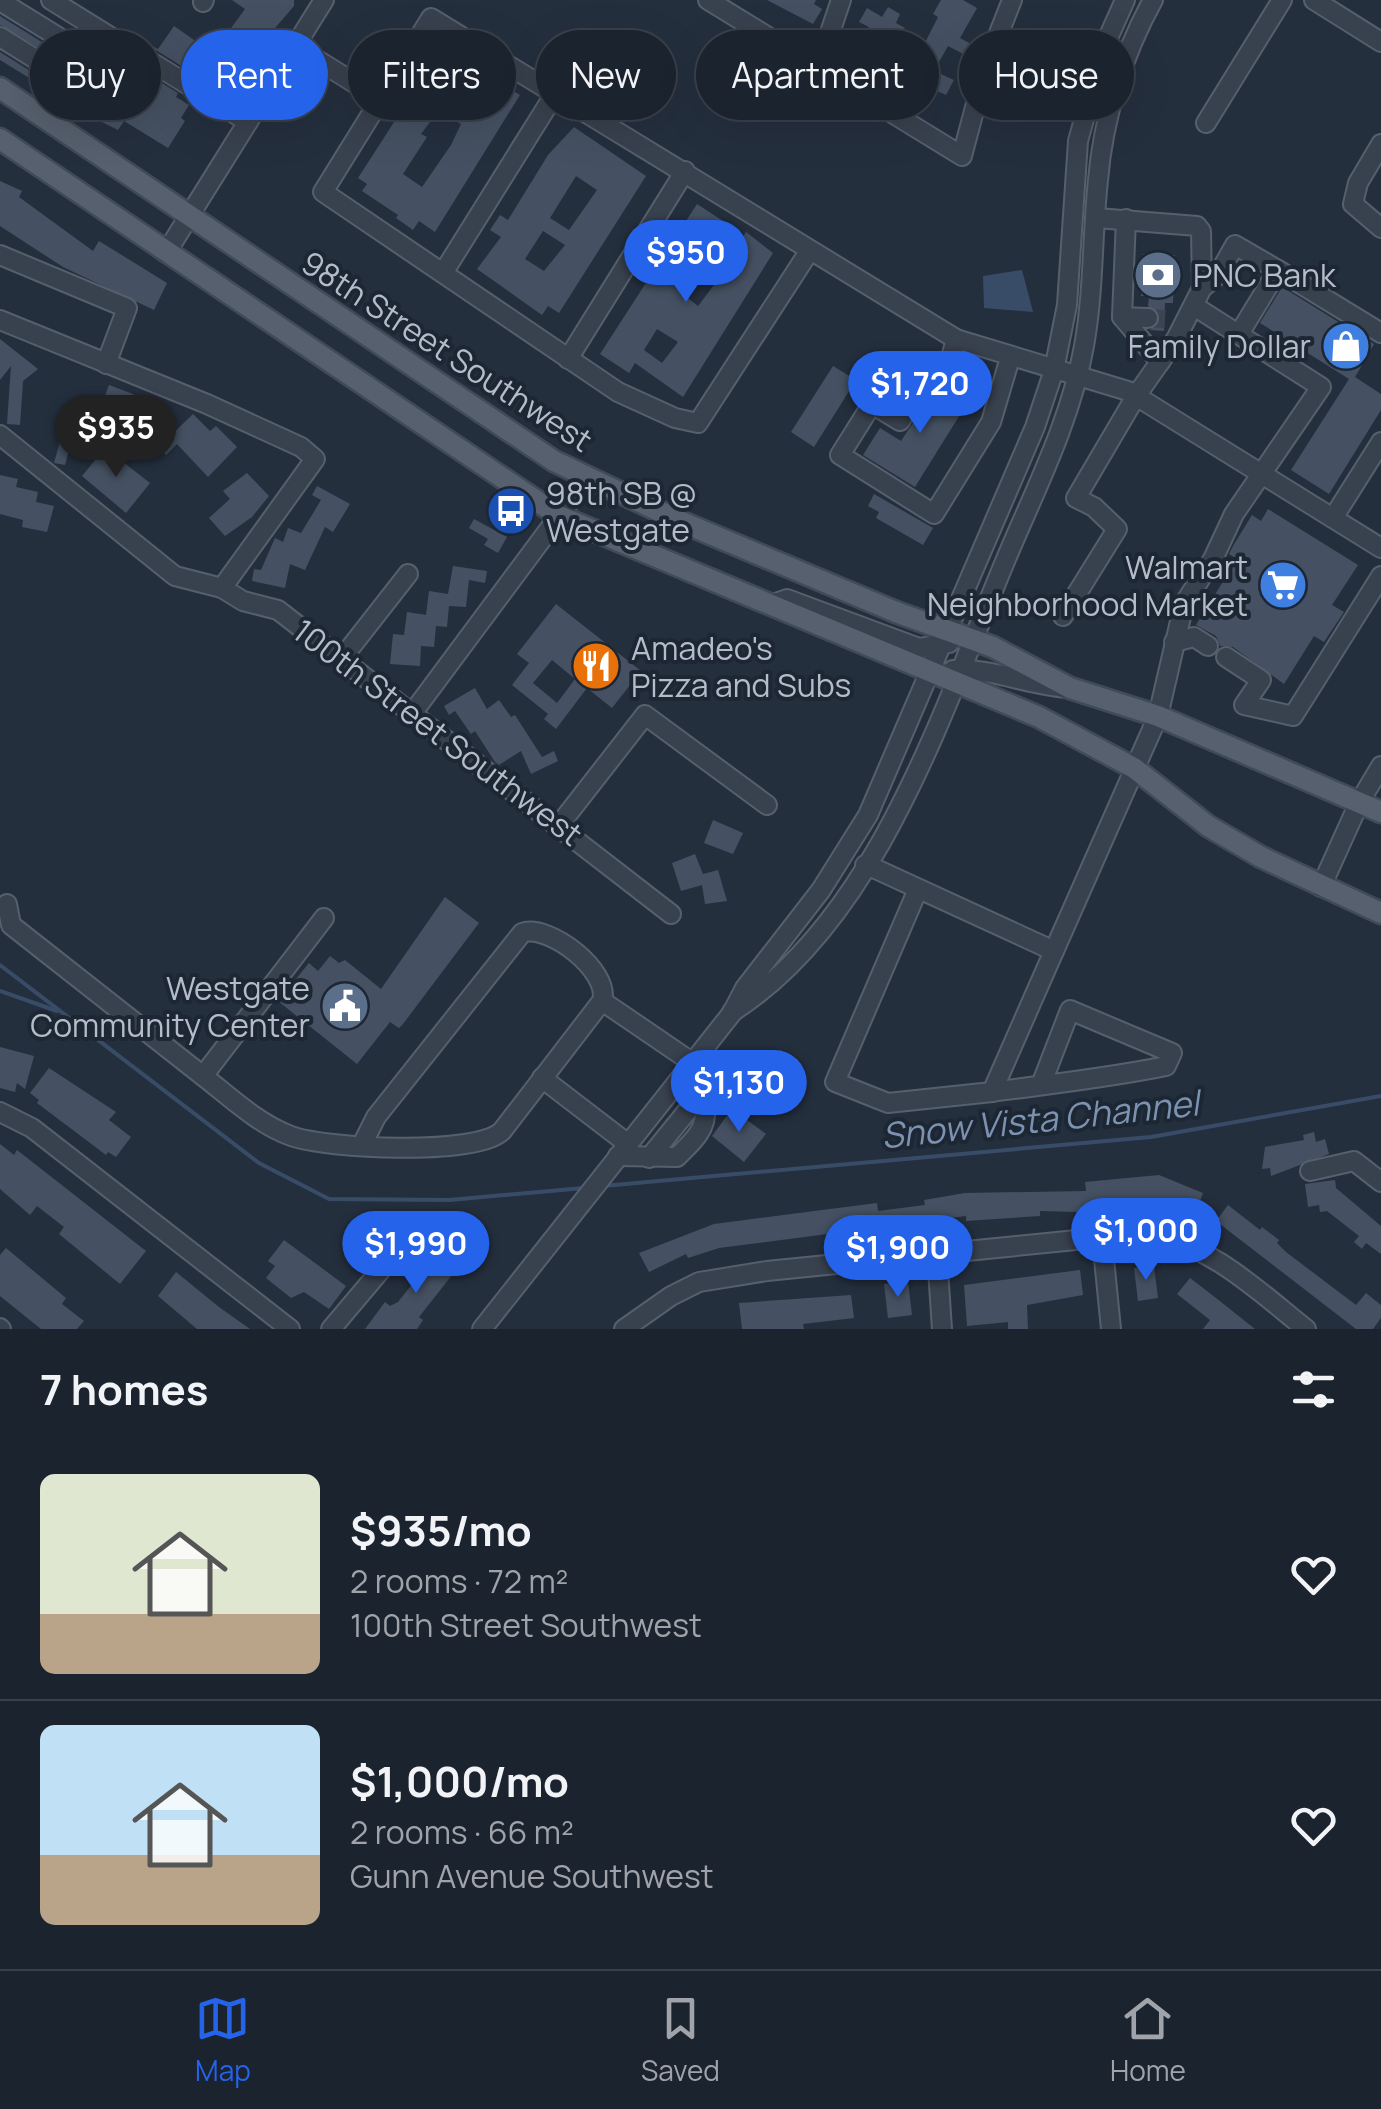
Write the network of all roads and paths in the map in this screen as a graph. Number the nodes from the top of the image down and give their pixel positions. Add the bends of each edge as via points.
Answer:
1 (0, 0) edge
2 (51, 0) edge
3 (324, 0) edge
4 (708, 0) edge
5 (840, 0) edge
6 (1012, 0) edge
7 (1124, 0) edge
8 (1153, 0) edge
9 (1282, 0) edge
10 (1314, 0) edge
11 (48, 30) edge
12 (100, 30) edge
13 (305, 30) edge
14 (423, 30) edge
15 (451, 30) edge
16 (757, 30) edge
17 (830, 30) edge
18 (0, 37) edge
19 (1381, 42) edge
20 (30, 55) edge
21 (161, 68) edge
22 (0, 88) edge
23 (367, 120) edge
24 (539, 120) edge
25 (602, 120) edge
26 (903, 120) edge
27 (248, 122) joint
28 (1206, 124) dead end
29 (0, 139) edge
30 (1381, 144) edge
31 (685, 171) junction
32 (188, 218) junction
33 (1097, 218) junction
34 (1126, 219) junction
35 (1381, 228) edge
36 (810, 250) junction
37 (166, 253) junction
38 (0, 255) edge
39 (1278, 270) junction
40 (443, 273) junction
41 (1202, 288) junction
42 (1190, 313) junction
43 (1122, 317) junction
44 (0, 320) edge
45 (1381, 332) edge
46 (1239, 334) junction
47 (956, 339) junction
48 (1010, 358) junction
49 (568, 359) junction
50 (1160, 362) junction
51 (106, 364) junction
52 (1054, 370) junction
53 (1078, 376) junction
54 (1136, 396) junction
55 (0, 435) edge
56 (1381, 442) edge
57 (1261, 476) junction
58 (588, 477) junction
59 (559, 516) junction
60 (1333, 518) junction
61 (1381, 548) edge
62 (408, 574) dead end
63 (1381, 576) edge
64 (222, 588) junction
65 (770, 605) junction
66 (1063, 616) dead end
67 (946, 637) junction
68 (972, 639) junction
69 (1174, 642) junction
70 (1208, 646) dead end
71 (344, 657) junction
72 (1226, 658) dead end
73 (932, 670) junction
74 (957, 675) junction
75 (1070, 688) junction
76 (414, 711) junction
77 (1158, 716) junction
78 (1381, 766) edge
79 (1134, 768) junction
80 (1359, 803) junction
81 (767, 804) dead end
82 (1381, 812) edge
83 (560, 824) junction
84 (866, 866) junction
85 (1321, 886) junction
86 (918, 889) junction
87 (6, 904) dead end
88 (1381, 912) edge
89 (671, 914) dead end
90 (324, 918) dead end
91 (1054, 951) junction
92 (602, 1001) junction
93 (732, 1012) junction
94 (692, 1064) junction
95 (203, 1076) junction
96 (542, 1078) junction
97 (676, 1084) junction
98 (1041, 1085) junction
99 (992, 1092) junction
100 (0, 1112) edge
101 (362, 1144) junction
102 (620, 1154) junction
103 (1310, 1171) dead end
104 (1381, 1182) edge
105 (1102, 1239) junction
106 (937, 1254) junction
107 (380, 1271) dead end
108 (643, 1313) junction
109 (290, 1329) edge
110 (331, 1329) edge
111 (482, 1329) edge
112 (624, 1329) edge
113 (654, 1329) edge
114 (942, 1329) edge
115 (1111, 1329) edge
116 (1306, 1329) edge

1 - 11 street
2 - 12 street
3 - 13 street
4 - 16 street
5 - 17 street
6 - 26 street via 962,156
7 - 52 street via 1078,141 1067,305
8 - 33 street via 1113,100
9 - 28 street
10 - 19 street
14 - 15 street via 431,18
18 - 20 street
21 - 27 street
22 - 32 main road, 98th Street Southwest
23 - 40 street via 324,192
24 - 40 street
25 - 31 street
27 - 32 street
29 - 37 main road
30 - 35 street via 1353,204
31 - 36 street
31 - 49 street
32 - 37 street
32 - 58 main road, 98th Street Southwest via 554,461
33 - 34 street
33 - 53 street
34 - 41 street via 1198,226
34 - 43 street
36 - 47 street
36 - 49 street via 698,423 618,392
37 - 59 main road
38 - 51 street via 127,308
39 - 41 street via 1235,245
39 - 45 street
39 - 46 street
40 - 49 street
41 - 42 street
42 - 43 street
42 - 46 street
42 - 50 street
43 - 50 street
44 - 51 street
46 - 57 street via 1321,387
47 - 48 street
47 - 48 street via 951,358 932,370 900,421 872,404 840,456 934,514 991,422
48 - 52 street
50 - 54 street
51 - 64 street via 207,404 315,459
52 - 53 street
52 - 67 street
53 - 54 street
53 - 68 street
54 - 57 street
54 - 66 street via 1076,498 1117,529
55 - 64 street, 100th Street Southwest via 174,576
56 - 60 street
57 - 60 street
57 - 69 street via 1184,604
58 - 59 street
58 - 67 main road, 98th Street Southwest
59 - 65 main road
59 - 76 street
60 - 61 street
62 - 71 street
63 - 72 street via 1293,716 1244,705 1260,680
64 - 71 street, 100th Street Southwest via 278,610
65 - 67 street via 788,599 919,648
65 - 73 main road
67 - 68 main road, 98th Street Southwest
67 - 73 street
68 - 74 street
68 - 75 main road, 98th Street Southwest
69 - 70 street via 1194,637
69 - 77 street
71 - 76 street, 100th Street Southwest
73 - 74 main road
73 - 93 street via 862,826
74 - 75 street via 985,669 1040,687
74 - 79 main road
74 - 84 street
75 - 77 main road, 98th Street Southwest
76 - 83 street, 100th Street Southwest
77 - 79 street
77 - 80 main road, 98th Street Southwest
78 - 80 street
79 - 85 main road via 1208,826
79 - 91 street
80 - 82 main road, 98th Street Southwest
80 - 85 street
81 - 83 street via 644,715
83 - 89 street, 100th Street Southwest
84 - 86 street
84 - 93 street via 806,946
85 - 88 main road
86 - 91 street
86 - 99 street via 836,1082 888,1103
87 - 95 street via 11,925
90 - 95 street
91 - 99 street
92 - 94 street
92 - 96 street
92 - 101 street via 598,973 545,932 522,933 376,1117
93 - 94 street
94 - 97 street
95 - 101 street via 292,1137
96 - 101 street via 487,1142
96 - 102 street
97 - 102 street
97 - 102 street via 706,1109 695,1139 677,1156
98 - 98 street via 1166,1066 1172,1053 1070,1010
98 - 99 street
100 - 109 street via 47,1140
102 - 111 street
103 - 104 street via 1354,1161
105 - 106 street
105 - 115 street
105 - 116 street via 1146,1233 1193,1245
106 - 108 street via 699,1282
106 - 114 street
107 - 110 street
108 - 112 street
108 - 113 street

